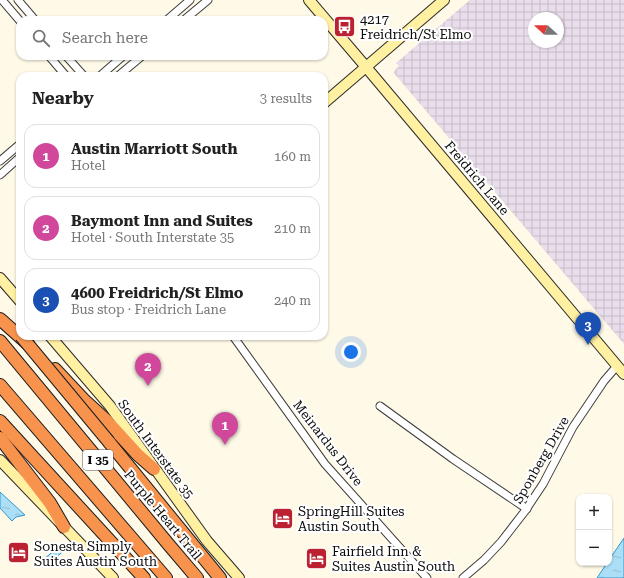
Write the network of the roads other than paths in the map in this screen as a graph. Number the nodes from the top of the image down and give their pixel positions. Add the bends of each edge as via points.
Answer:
1 (2, 0) edge
2 (18, 0) edge
3 (190, 0) edge
4 (208, 0) edge
5 (309, 0) edge
6 (444, 0) edge
7 (16, 16) edge
8 (32, 16) edge
9 (172, 16) edge
10 (189, 16) edge
11 (323, 16) edge
12 (328, 22) edge
13 (53, 60) edge
14 (70, 60) edge
15 (119, 60) edge
16 (137, 60) edge
17 (366, 67) junction
18 (63, 72) edge
19 (80, 72) edge
20 (105, 72) edge
21 (123, 72) edge
22 (328, 100) edge
23 (16, 147) edge
24 (13, 150) junction
25 (16, 153) edge
26 (0, 161) edge
27 (16, 161) edge
28 (0, 175) edge
29 (0, 278) edge
30 (16, 296) edge
31 (0, 311) edge
32 (0, 318) edge
33 (16, 331) edge
34 (16, 333) edge
35 (23, 340) edge
36 (24, 340) edge
37 (53, 340) edge
38 (236, 340) edge
39 (0, 341) edge
40 (617, 366) junction
41 (624, 374) edge
42 (0, 385) edge
43 (380, 406) dead end
44 (0, 421) edge
45 (0, 438) edge
46 (0, 460) edge
47 (154, 468) junction
48 (527, 509) junction
49 (64, 527) junction
50 (113, 578) edge
51 (144, 578) edge
52 (166, 578) edge
53 (197, 578) edge
54 (220, 578) edge
55 (239, 578) edge
56 (427, 578) edge
57 (463, 578) edge

1 - 7 street
2 - 8 street
3 - 9 street
4 - 10 street
5 - 11 street, Freidrich Lane
6 - 17 street
12 - 17 street, Freidrich Lane
13 - 18 street
14 - 19 street
15 - 20 street
16 - 21 street
17 - 22 street
17 - 40 street, Freidrich Lane
23 - 24 street
24 - 25 street
24 - 26 street
27 - 28 street
29 - 30 street
31 - 33 highway
32 - 34 highway
35 - 54 highway, bridge
36 - 47 highway
37 - 47 street, South Interstate 35 via 110,406
38 - 56 street, Meinardus Drive via 325,464
39 - 53 highway, Purple Heart Trail / I 35
40 - 41 street, Freidrich Lane
40 - 48 street, Sponberg Drive via 573,426
42 - 52 highway, I 35
43 - 48 street
44 - 51 highway
45 - 49 highway via 50,503
46 - 49 street
47 - 55 street, South Interstate 35 via 206,541
48 - 57 street, Sponberg Drive via 501,542
49 - 50 street

